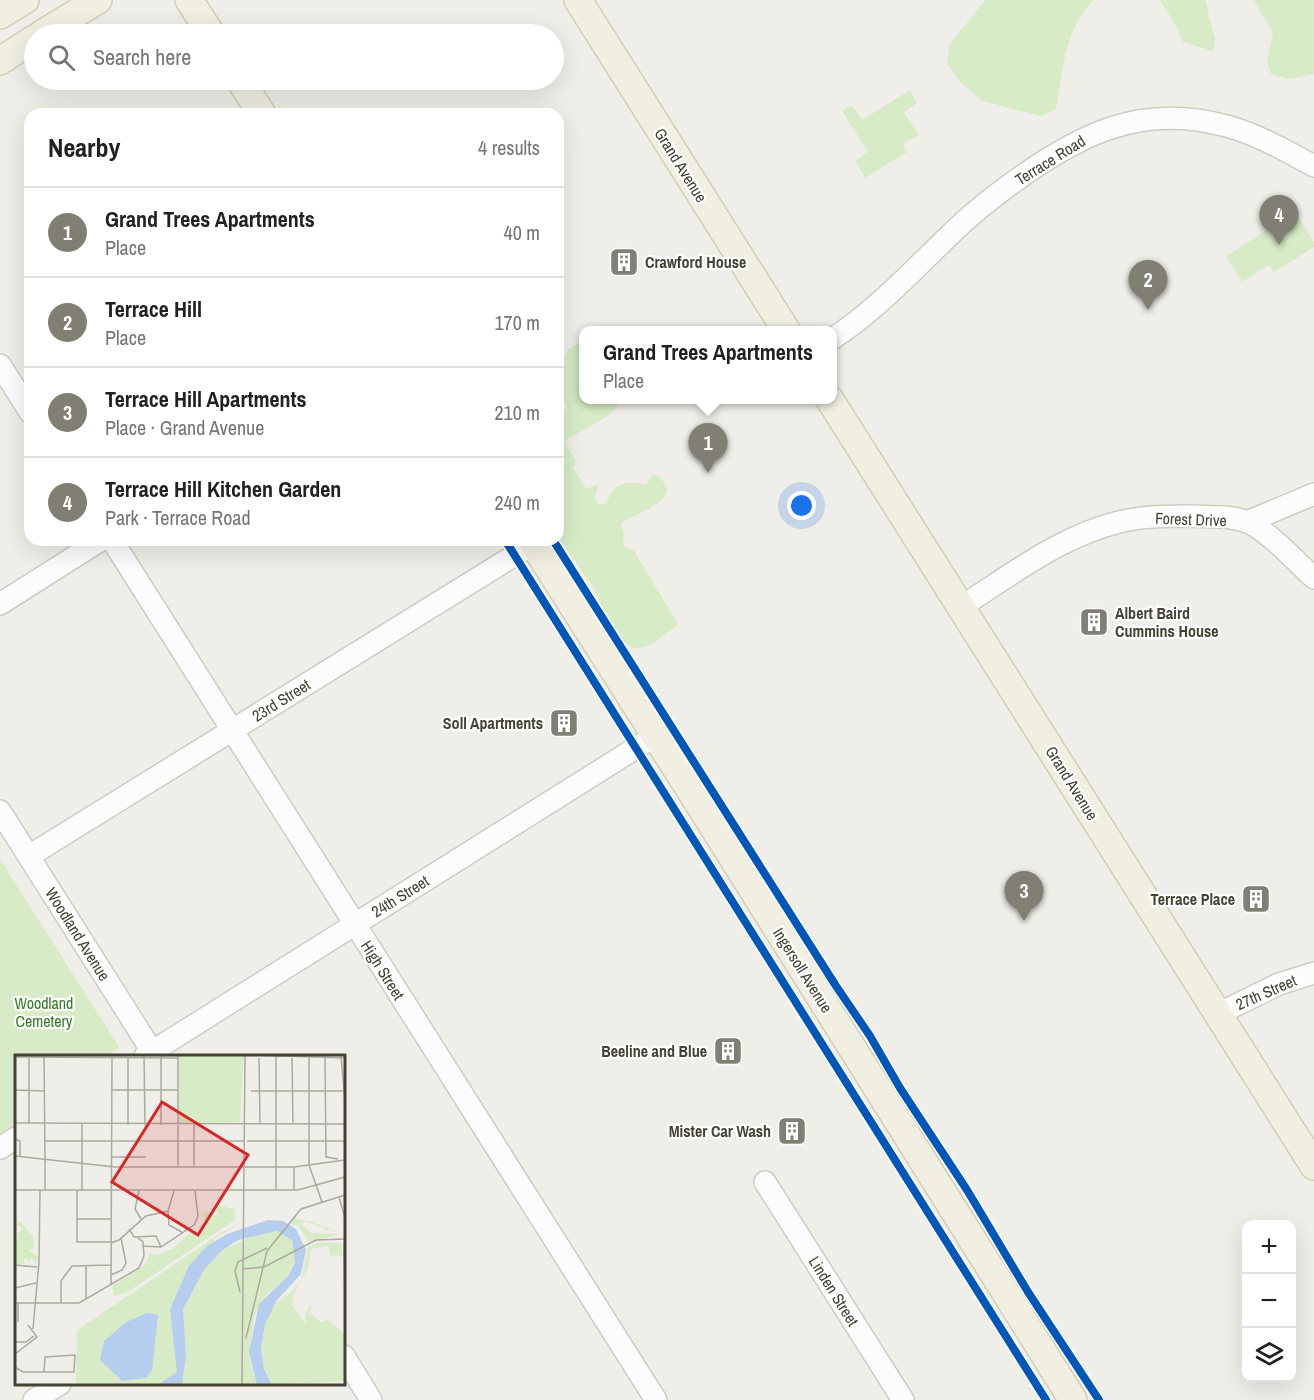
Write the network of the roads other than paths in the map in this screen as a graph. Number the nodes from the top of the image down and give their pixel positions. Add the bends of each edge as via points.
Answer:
1 (25, 0) edge
2 (98, 0) edge
3 (189, 0) edge
4 (578, 0) edge
5 (0, 15) edge
6 (58, 24) edge
7 (205, 24) edge
8 (24, 45) edge
9 (0, 61) edge
10 (246, 90) edge
11 (258, 108) edge
12 (1314, 166) edge
13 (783, 326) edge
14 (837, 336) edge
15 (0, 365) edge
16 (24, 403) edge
17 (833, 404) edge
18 (1314, 494) edge
19 (1246, 522) junction
20 (92, 546) edge
21 (115, 546) edge
22 (526, 546) edge
23 (535, 546) edge
24 (1314, 578) edge
25 (0, 604) edge
26 (962, 606) junction
27 (232, 730) junction
28 (655, 736) junction
29 (0, 811) edge
30 (29, 855) junction
31 (355, 925) junction
32 (1314, 973) edge
33 (1218, 1014) junction
34 (151, 1055) edge
35 (15, 1139) edge
36 (0, 1148) edge
37 (1314, 1166) edge
38 (765, 1182) dead end
39 (345, 1358) edge
40 (57, 1385) edge
41 (34, 1400) edge
42 (371, 1400) edge
43 (656, 1400) edge
44 (903, 1400) edge
45 (1073, 1400) edge

1 - 5 main road
2 - 6 main road
3 - 7 main road
4 - 13 main road, Grand Avenue
8 - 9 main road
10 - 11 main road
12 - 14 street, Terrace Road via 1244,132 1197,120 1146,119 1101,130 1042,162 992,198 886,298
15 - 16 street
17 - 26 main road, Grand Avenue
18 - 19 street
19 - 24 street, Forest Drive
19 - 26 street, Forest Drive via 1221,517 1160,516 1119,522 1064,543
20 - 25 street
21 - 27 street, High Street
22 - 27 street, 23rd Street
23 - 28 main road, Ingersoll Avenue
26 - 33 main road, Grand Avenue
27 - 30 street, 23rd Street
27 - 31 street, High Street
28 - 31 street, 24th Street
28 - 45 main road, Ingersoll Avenue
29 - 30 street, Woodland Avenue
30 - 34 street, Woodland Avenue
31 - 34 street, 24th Street
31 - 43 street, High Street
32 - 33 street, 27th Street via 1279,984
33 - 37 main road, Grand Avenue
35 - 36 street
38 - 44 street, Linden Street
39 - 42 street
40 - 41 street

